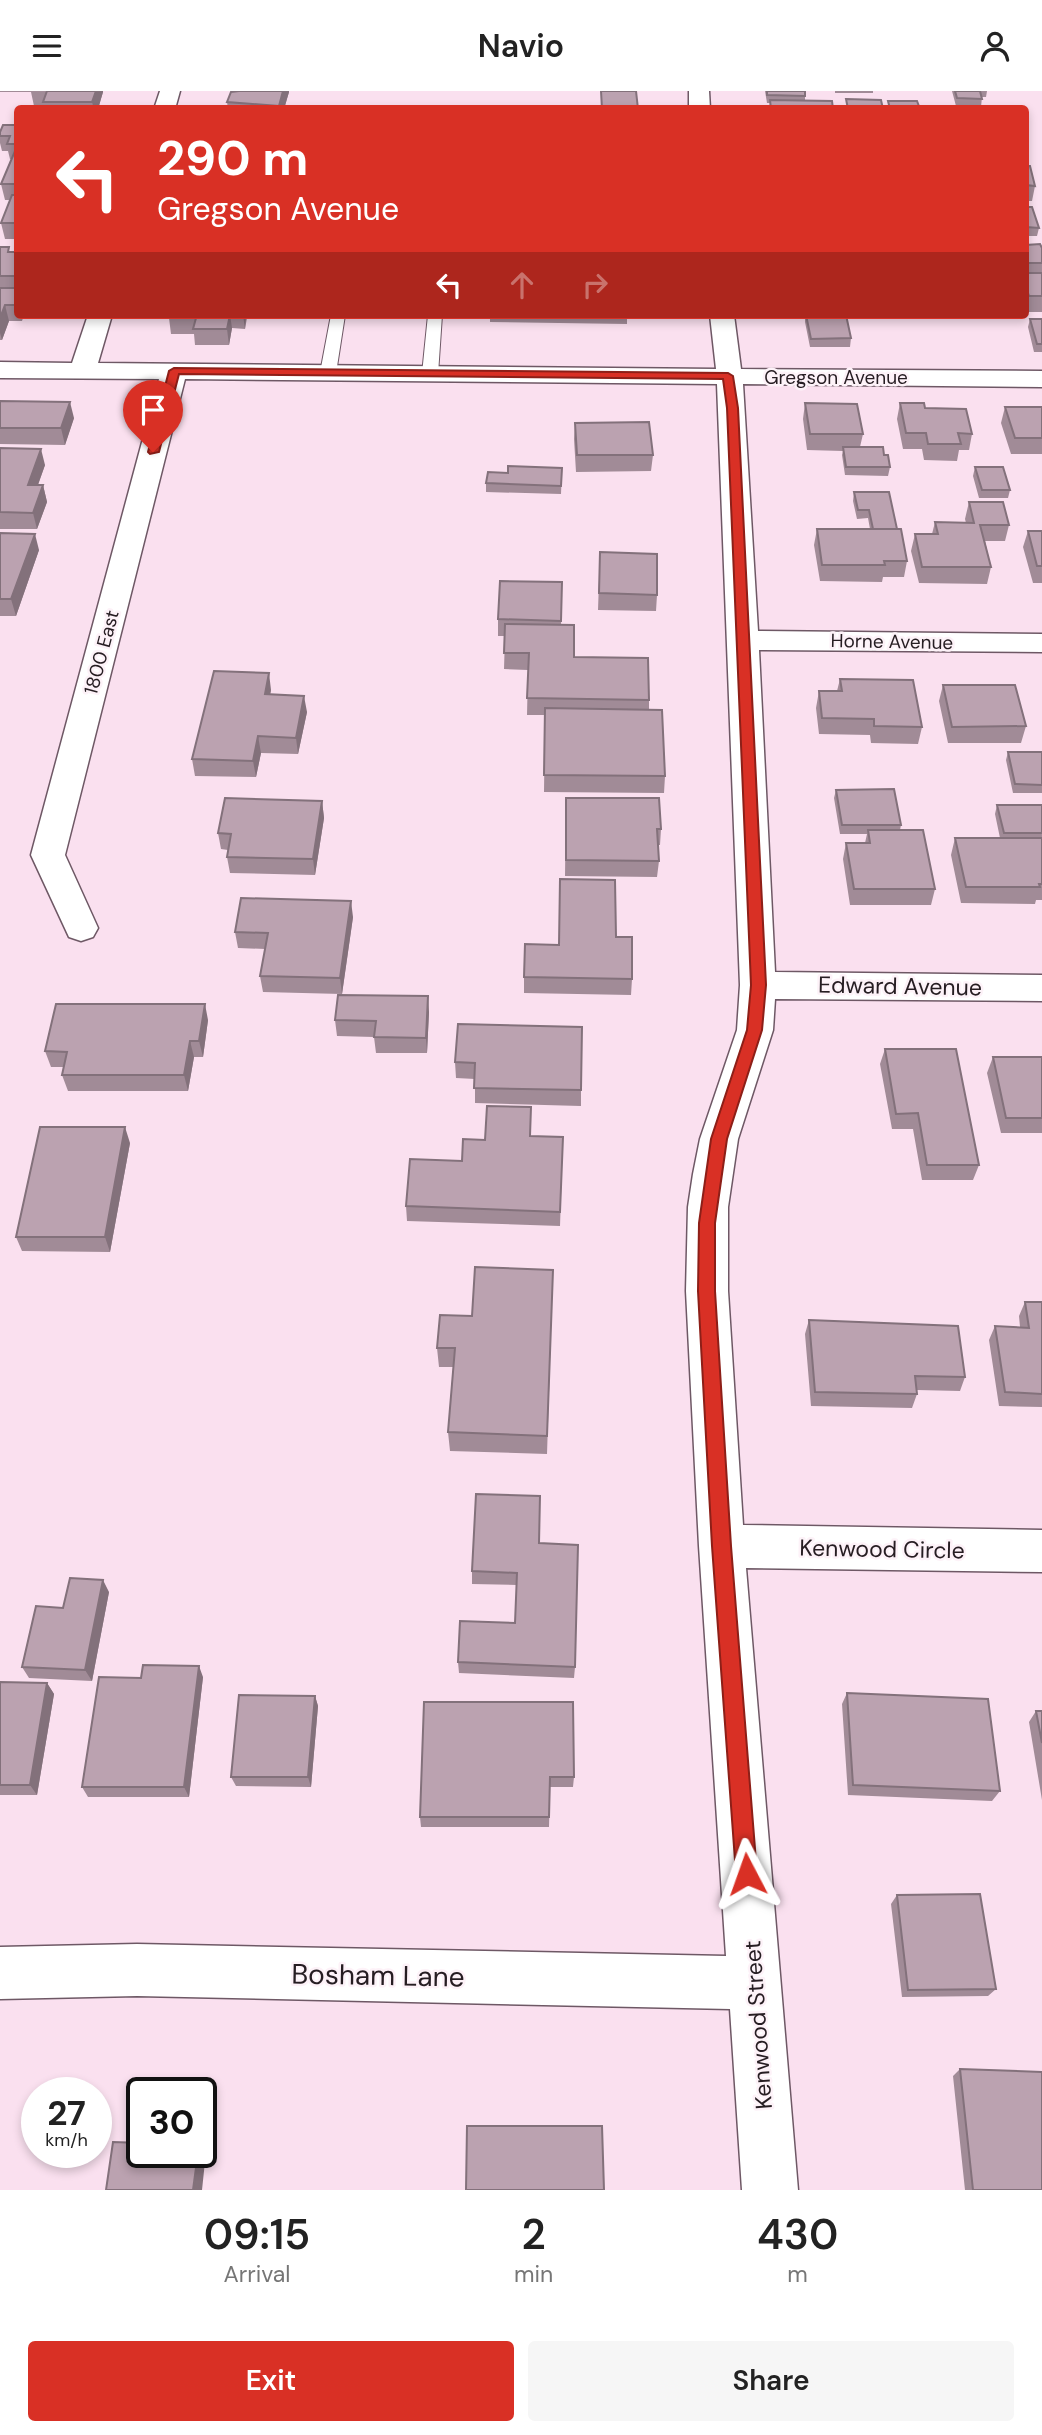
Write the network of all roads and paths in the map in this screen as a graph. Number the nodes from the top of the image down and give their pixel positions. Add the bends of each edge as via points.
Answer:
1 (99, 319) edge
2 (337, 319) edge
3 (435, 319) edge
4 (722, 319) edge
5 (0, 370) edge
6 (83, 370) junction
7 (174, 371) junction
8 (328, 373) junction
9 (430, 374) junction
10 (728, 376) junction
11 (1042, 379) edge
12 (743, 640) junction
13 (1042, 643) edge
14 (81, 928) dead end
15 (758, 985) junction
16 (1042, 988) edge
17 (722, 1546) junction
18 (1042, 1551) edge
19 (0, 1973) edge
20 (755, 1983) junction
21 (770, 2190) edge

1 - 6 street
2 - 8 lane
3 - 9 lane
4 - 10 street, Kenwood Street
5 - 6 street, Gregson Avenue
6 - 7 street, Gregson Avenue
7 - 8 street, Gregson Avenue
7 - 14 street, 1800 East via 48,855
8 - 9 street, Gregson Avenue
9 - 10 street, Gregson Avenue
10 - 11 street, Gregson Avenue
10 - 12 street, Kenwood Street
12 - 13 street, Horne Avenue
12 - 15 street, Kenwood Street
15 - 16 street, Edward Avenue
15 - 17 street, Kenwood Street via 755,1030 719,1139 708,1206 707,1291
17 - 18 street, Kenwood Circle
17 - 20 street, Kenwood Street
19 - 20 street, Bosham Lane via 137,1970
20 - 21 street, Kenwood Street

